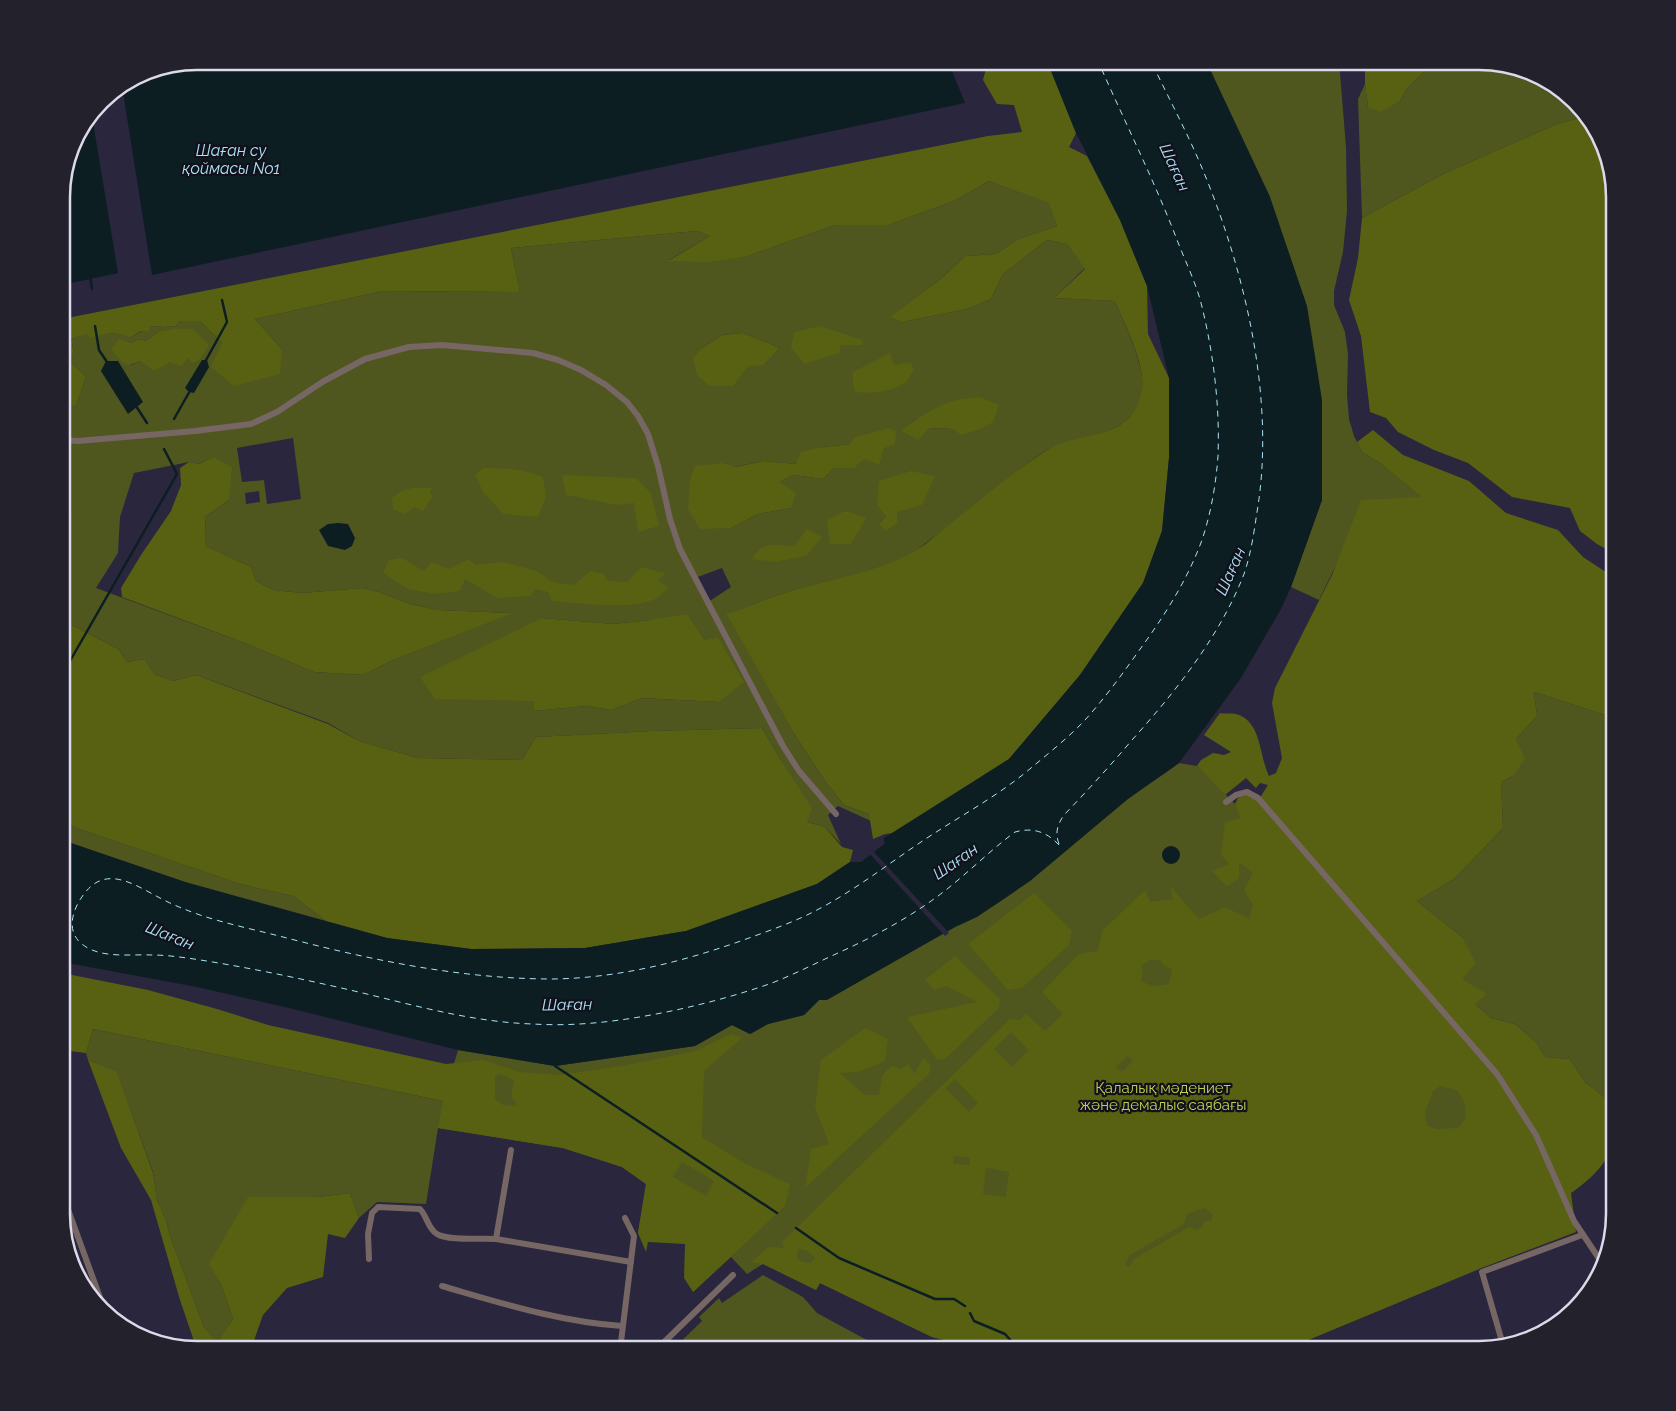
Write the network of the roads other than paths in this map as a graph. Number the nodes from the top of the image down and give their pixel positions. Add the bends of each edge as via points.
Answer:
1 (70, 440) edge
2 (1226, 802) dead end
3 (836, 814) dead end
4 (511, 1150) dead end
5 (70, 1216) edge
6 (625, 1218) dead end
7 (1582, 1235) junction
8 (496, 1239) junction
9 (1598, 1258) edge
10 (369, 1259) dead end
11 (631, 1262) junction
12 (733, 1275) dead end
13 (442, 1286) dead end
14 (99, 1294) edge
15 (622, 1326) junction
16 (1501, 1339) edge
17 (621, 1341) edge
18 (665, 1341) edge

1 - 3 street via 251,424 365,359 409,347 442,345 533,353 581,370 606,385 638,416 648,434 680,549 783,746 798,771
2 - 7 street via 1247,792 1258,798 1497,1074 1536,1134
4 - 8 street
5 - 14 street
6 - 11 street via 634,1236
7 - 9 street
7 - 16 street via 1482,1272
8 - 10 street via 447,1238 431,1228 420,1209 378,1207 372,1213 368,1234
8 - 11 street
11 - 15 street
12 - 18 street
13 - 15 street via 561,1318
15 - 17 street

